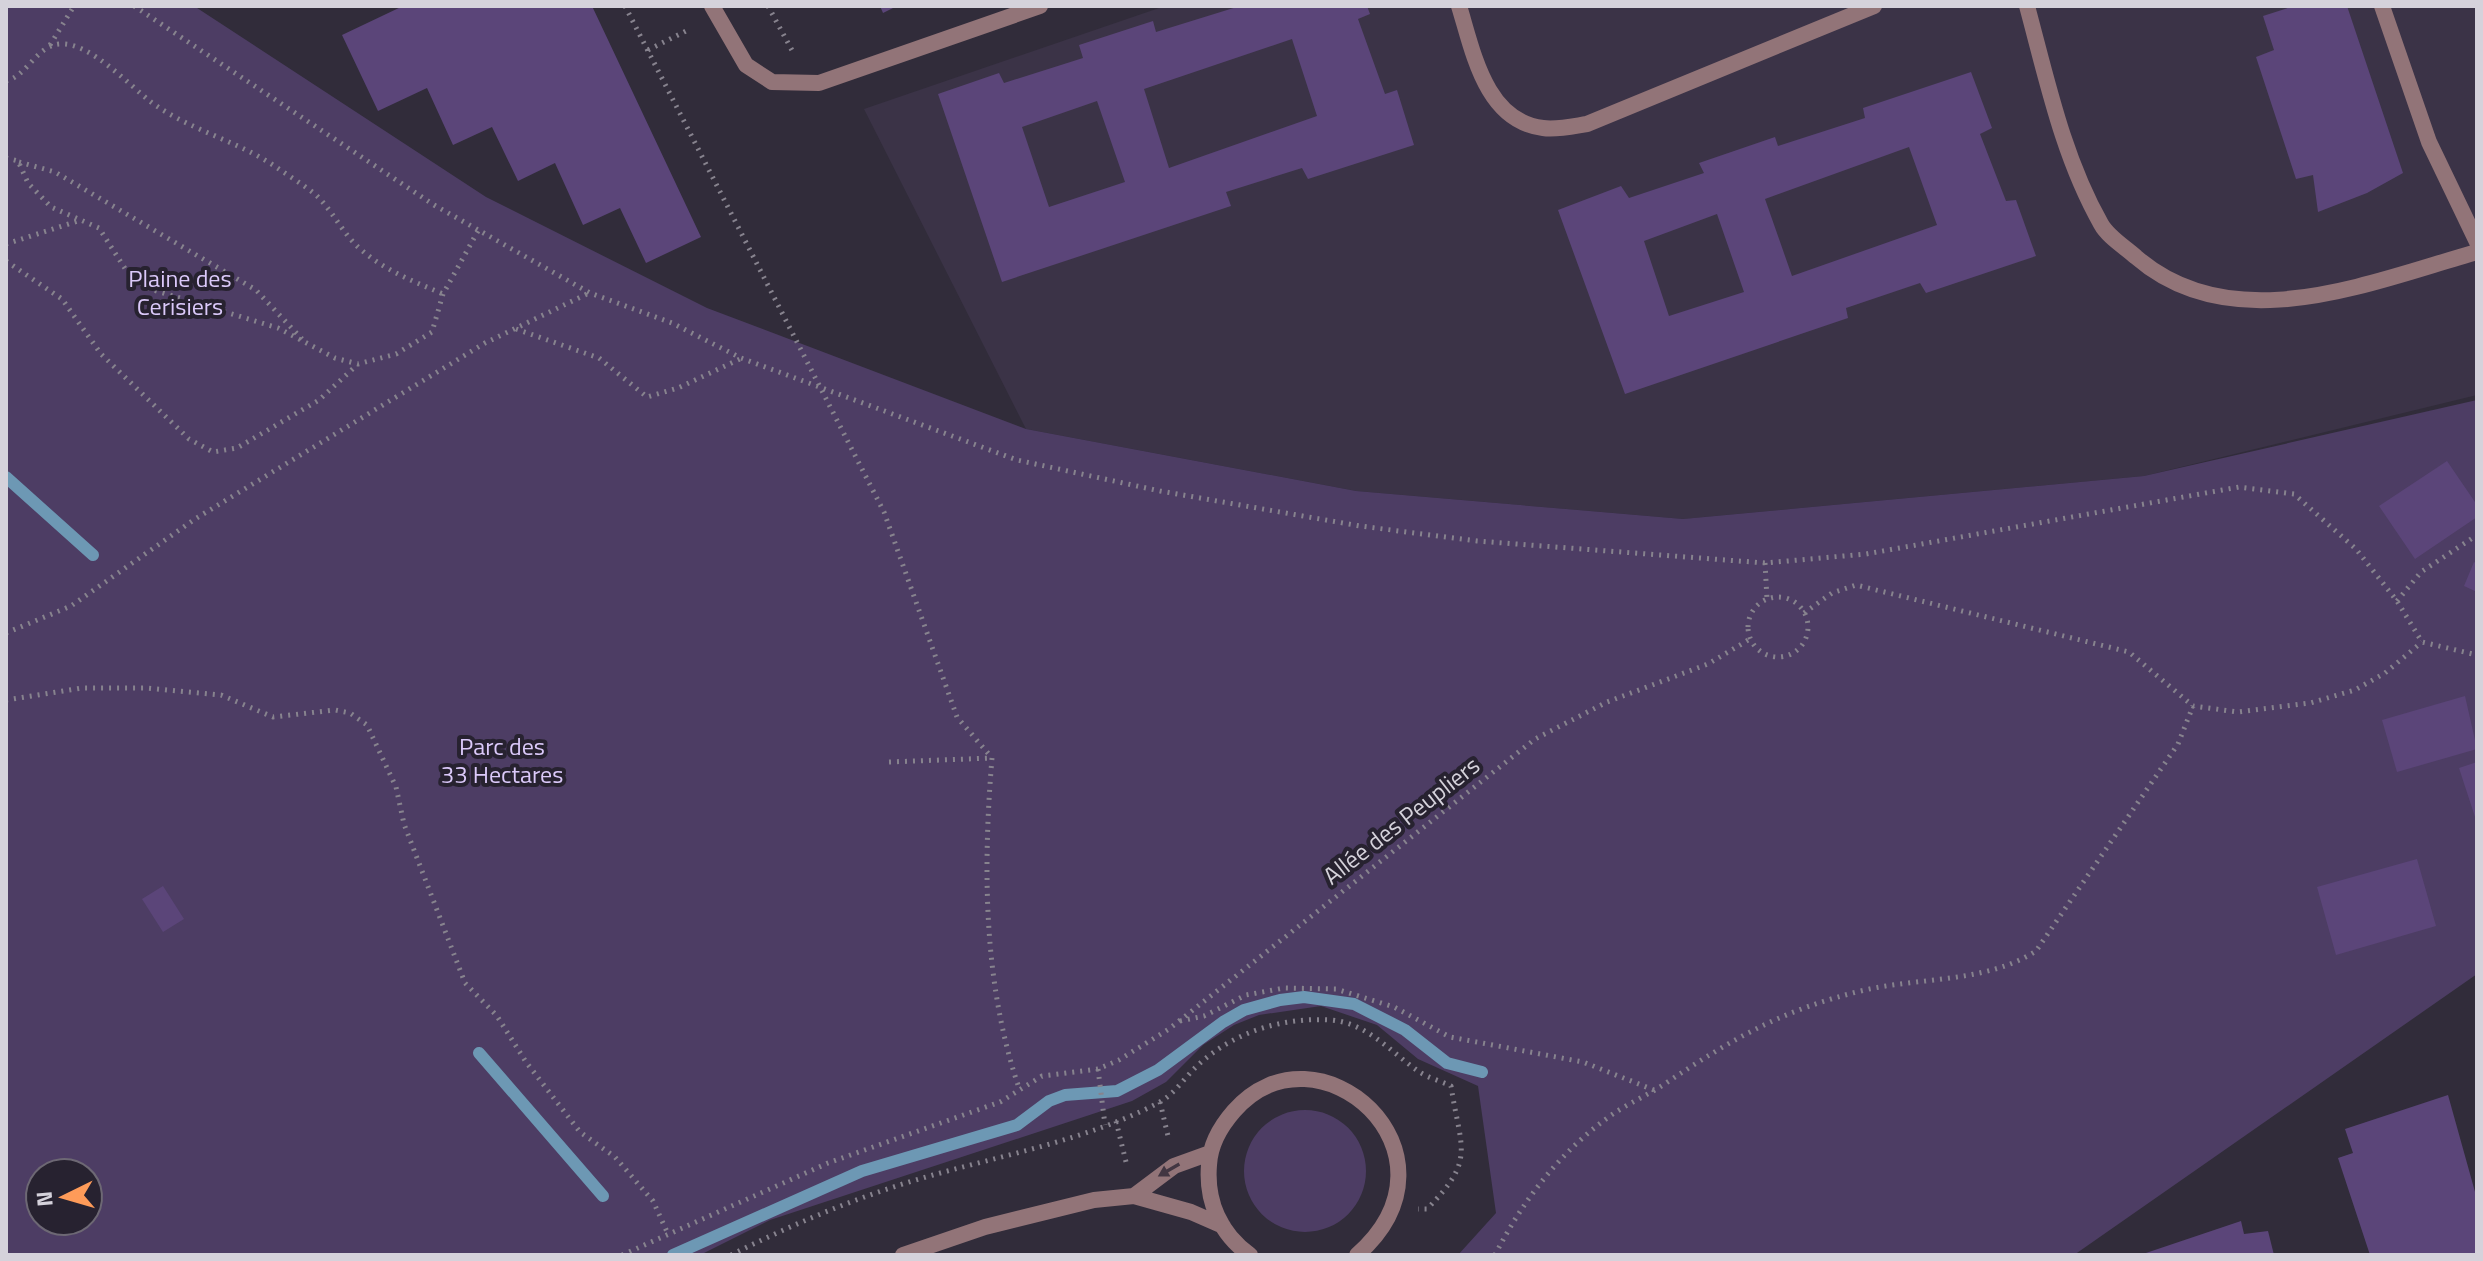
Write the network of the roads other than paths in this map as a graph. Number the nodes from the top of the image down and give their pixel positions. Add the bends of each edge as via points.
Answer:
1 (712, 6) edge
2 (1040, 6) edge
3 (1459, 6) edge
4 (1874, 6) edge
5 (2027, 6) edge
6 (2382, 6) edge
7 (2477, 242) edge
8 (2477, 252) edge
9 (1210, 1153) junction
10 (1134, 1196) junction
11 (1223, 1226) junction
12 (903, 1255) edge
13 (1250, 1255) edge
14 (1357, 1255) edge

1 - 2 street via 746,65 772,82 819,83
3 - 4 street via 1489,89 1504,111 1542,128 1587,124
5 - 8 street via 2069,156 2102,227 2157,275 2198,292 2246,302 2332,293
6 - 7 street via 2429,142
9 -> 10 street via 1160,1174
9 - 11 street via 1207,1184
9 - 14 street via 1222,1124 1243,1101 1270,1085 1301,1080 1332,1084 1360,1098 1382,1120 1395,1148 1399,1179 1393,1210 1377,1237
10 - 11 street
10 - 12 street via 1094,1200 985,1227
11 - 13 street

